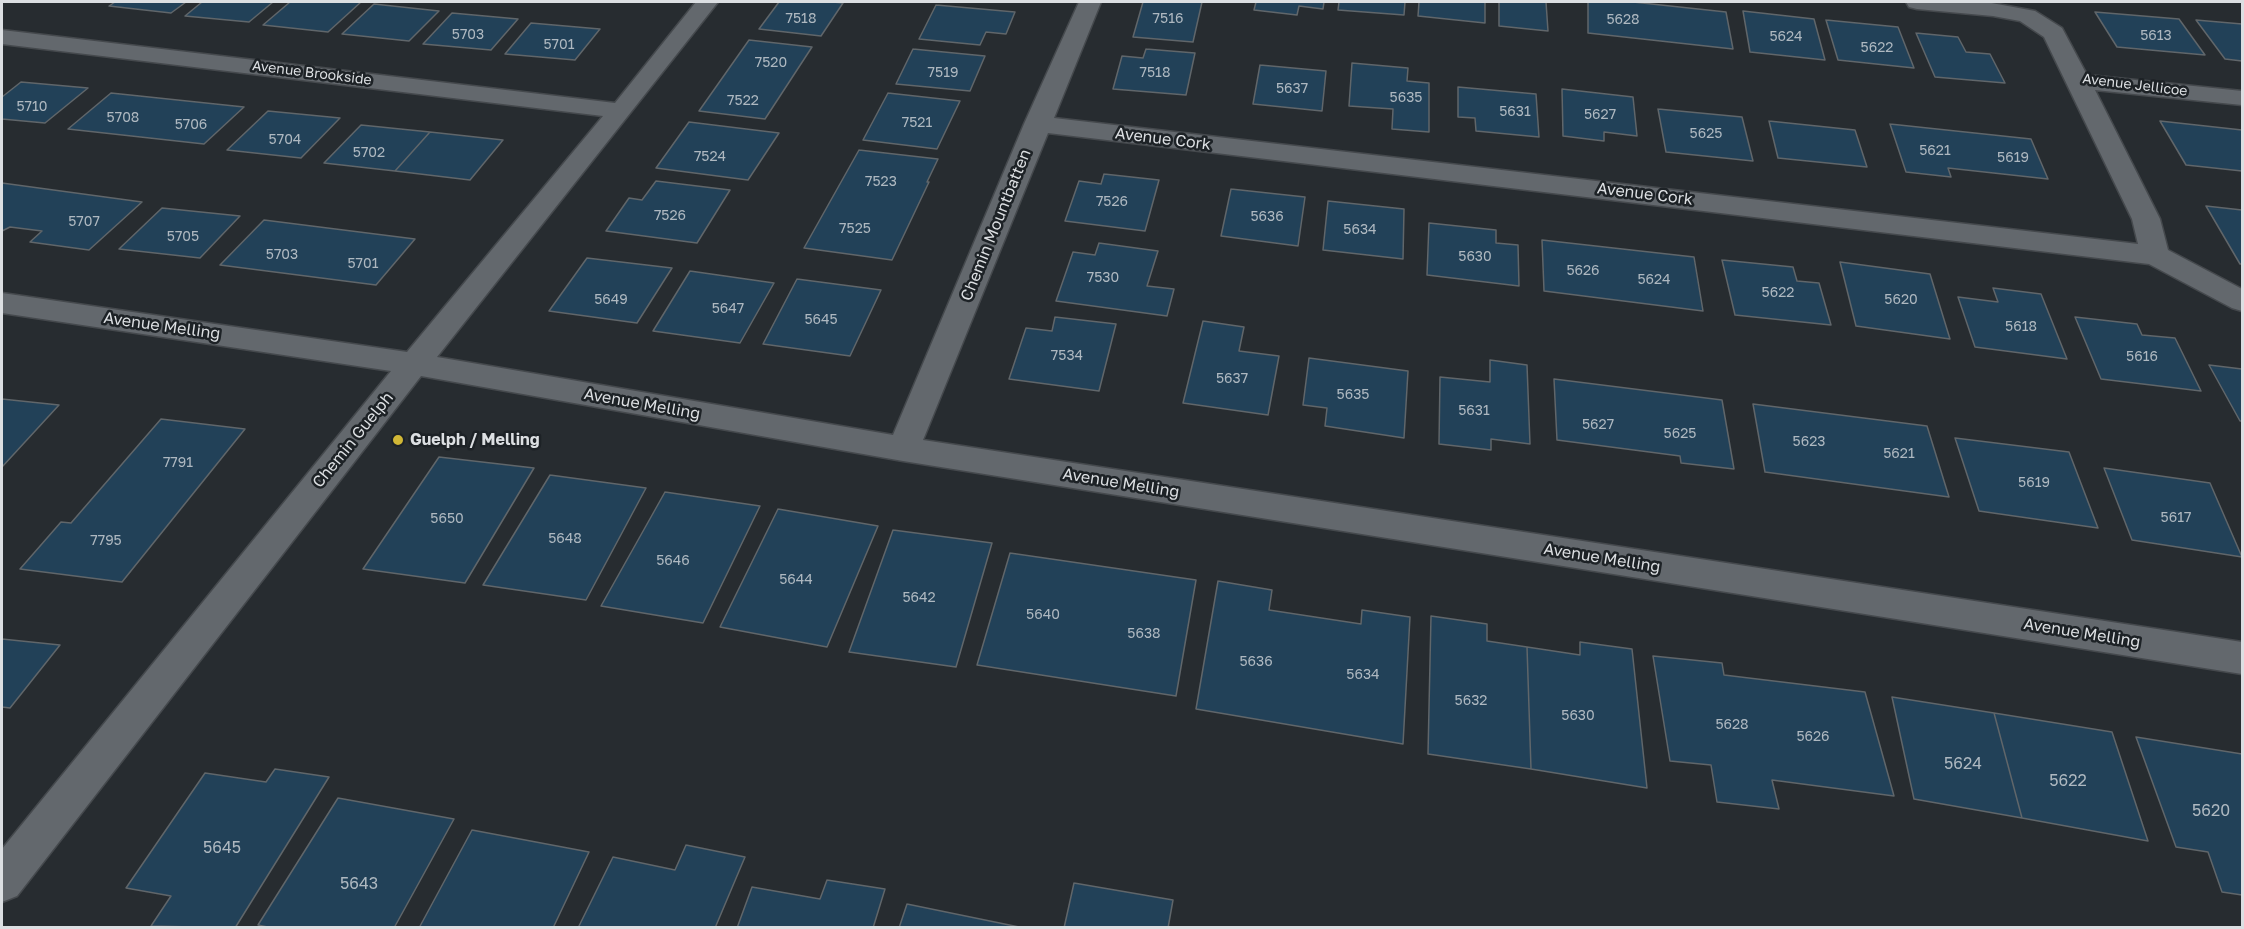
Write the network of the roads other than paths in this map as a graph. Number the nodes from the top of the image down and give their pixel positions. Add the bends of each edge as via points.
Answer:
1 (707, 2) edge
2 (1090, 2) edge
3 (1917, 2) edge
4 (2, 36) edge
5 (2078, 81) junction
6 (2242, 98) edge
7 (621, 111) junction
8 (1038, 124) junction
9 (2155, 255) junction
10 (2242, 301) edge
11 (2, 303) edge
12 (414, 364) junction
13 (903, 449) junction
14 (2242, 658) edge
15 (2, 881) edge

1 - 7 street, Chemin Guelph
2 - 8 street, Chemin Mountbatten
3 - 5 street, Avenue Jellicoe via 2027,16 2054,33
4 - 7 street, Avenue Brookside
5 - 6 street, Avenue Jellicoe
5 - 9 street via 2146,219
7 - 12 street, Chemin Guelph
8 - 9 street, Avenue Cork
8 - 13 street, Chemin Mountbatten
9 - 10 street, Avenue Cork
11 - 12 street, Avenue Melling
12 - 13 street, Avenue Melling
12 - 15 street, Chemin Guelph
13 - 14 street, Avenue Melling

